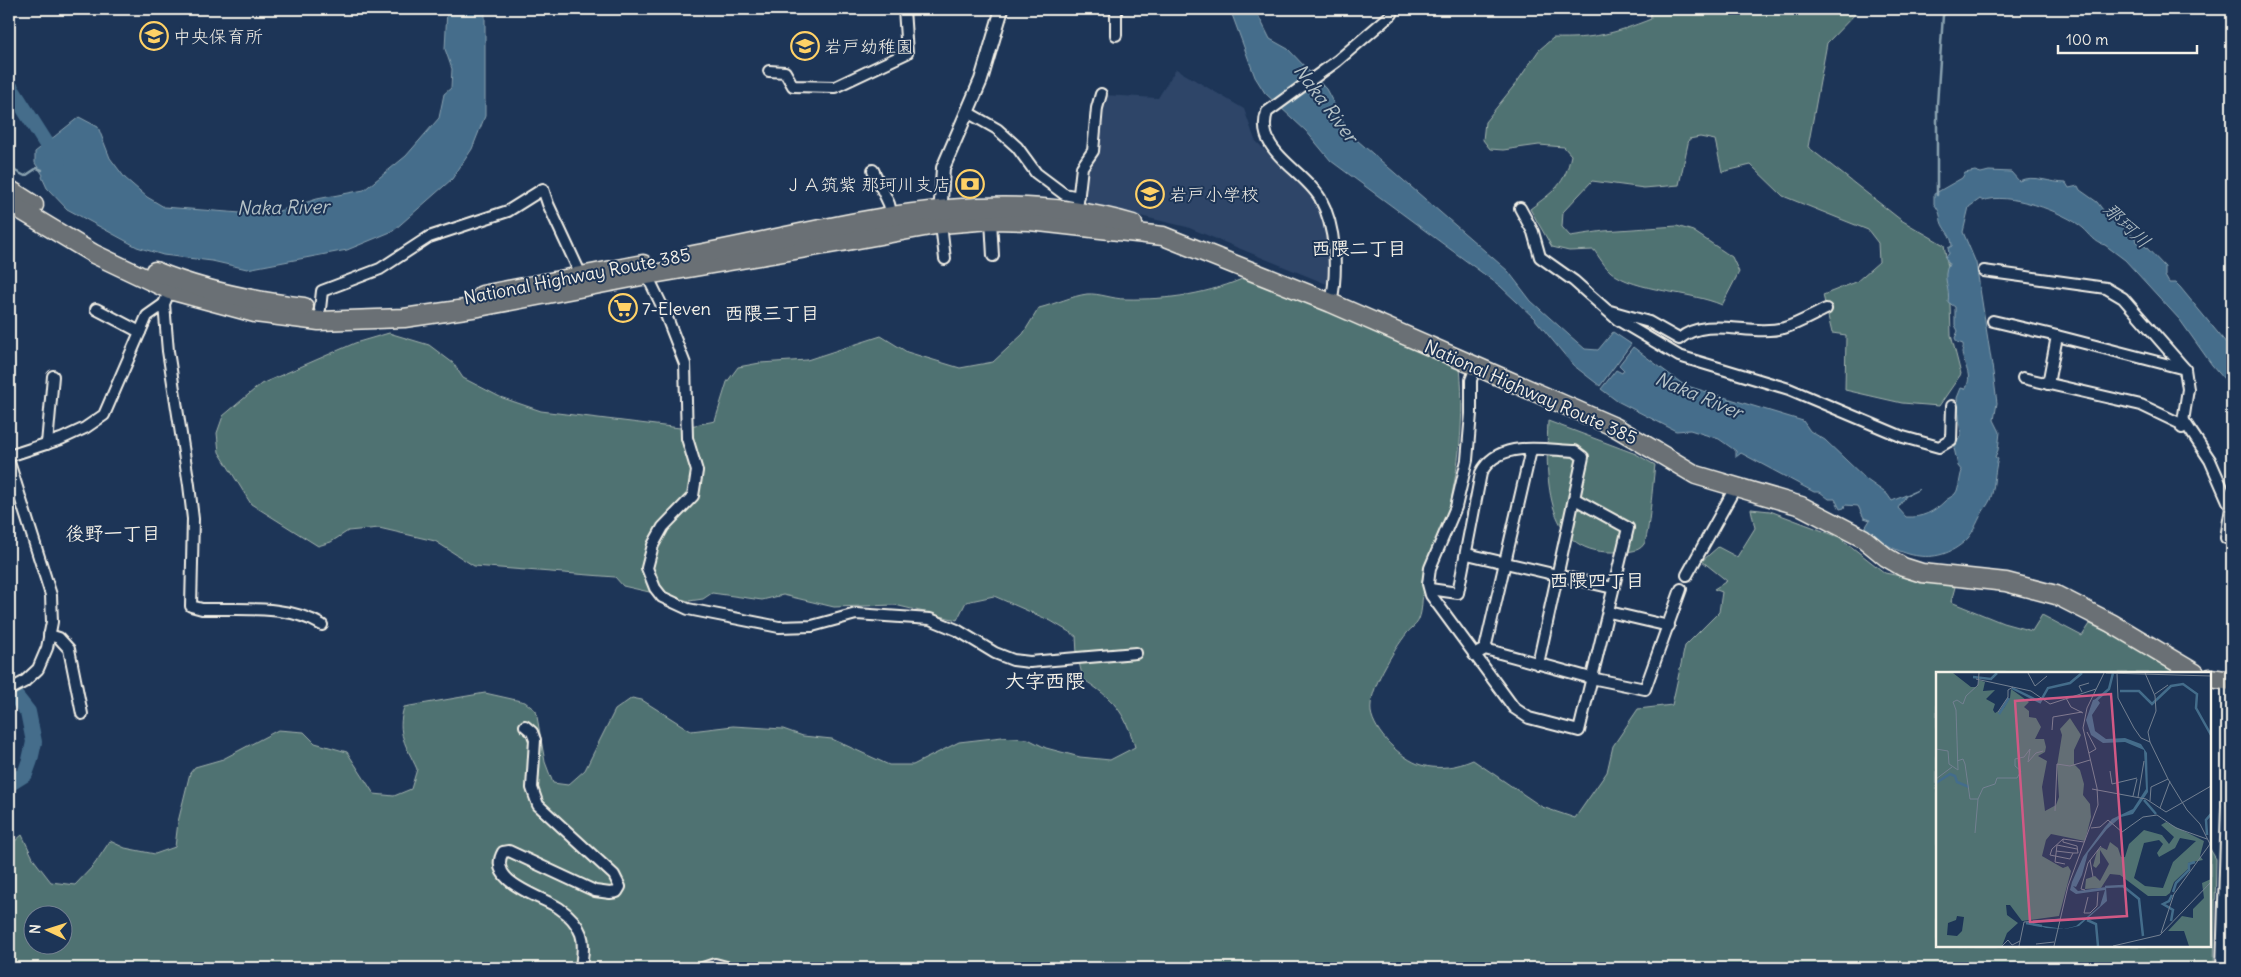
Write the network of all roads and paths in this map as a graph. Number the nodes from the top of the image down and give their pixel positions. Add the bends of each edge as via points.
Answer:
1 (904, 9) edge
2 (1002, 9) edge
3 (1116, 9) edge
4 (1394, 9) edge
5 (1116, 35) dead end
6 (769, 71) dead end
7 (1101, 94) dead end
8 (967, 112) junction
9 (873, 170) dead end
10 (9, 189) edge
11 (9, 203) edge
12 (1520, 208) dead end
13 (1077, 211) junction
14 (892, 216) junction
15 (940, 216) junction
16 (991, 220) junction
17 (993, 256) dead end
18 (945, 259) dead end
19 (646, 269) junction
20 (1984, 271) dead end
21 (581, 275) junction
22 (169, 291) junction
23 (1331, 303) junction
24 (96, 309) dead end
25 (320, 309) junction
26 (1826, 309) dead end
27 (1606, 310) junction
28 (1993, 321) dead end
29 (140, 332) junction
30 (2057, 336) junction
31 (1476, 367) junction
32 (2185, 370) junction
33 (53, 376) dead end
34 (2023, 378) dead end
35 (2048, 384) junction
36 (1952, 406) dead end
37 (2183, 425) junction
38 (47, 444) junction
39 (1531, 450) junction
40 (9, 456) edge
41 (9, 462) edge
42 (1735, 488) junction
43 (1575, 500) junction
44 (2226, 538) dead end
45 (1467, 554) junction
46 (1505, 562) junction
47 (1558, 574) junction
48 (1687, 575) dead end
49 (1614, 588) junction
50 (1430, 589) junction
51 (1681, 589) dead end
52 (1609, 612) junction
53 (322, 624) dead end
54 (1669, 626) junction
55 (50, 635) junction
56 (1484, 650) junction
57 (1136, 653) dead end
58 (1474, 655) junction
59 (1538, 664) junction
60 (2193, 672) edge
61 (1591, 678) junction
62 (2211, 678) edge
63 (2230, 680) edge
64 (9, 690) edge
65 (82, 714) dead end
66 (525, 726) dead end
67 (580, 968) edge
68 (703, 968) edge
69 (730, 968) edge
70 (2222, 968) edge

1 - 6 street via 907,52 835,87 793,86 785,72
2 - 8 street via 990,55
3 - 5 street
4 - 23 street via 1321,73 1268,112 1263,125 1266,139 1319,197 1326,212 1335,270
7 - 13 street via 1093,151 1082,167
8 - 13 street via 997,129 1017,147 1036,174 1064,194
8 - 15 street via 943,168
9 - 14 street
10 - 22 highway, National Highway Route 385 via 105,247
11 - 22 highway, National Highway Route 385 via 94,254
12 - 27 street via 1533,232 1540,257 1574,281
13 - 15 highway, National Highway Route 385 via 1029,206
13 - 16 highway, National Highway Route 385
13 - 23 highway, National Highway Route 385 via 1163,236
14 - 15 highway, National Highway Route 385
14 - 19 highway, National Highway Route 385
15 - 16 highway, National Highway Route 385
15 - 18 street
15 - 19 highway, National Highway Route 385 via 842,242
16 - 17 street
19 - 21 highway, National Highway Route 385
19 - 22 highway, National Highway Route 385 via 479,307 362,321 319,321 255,313
19 - 57 street via 685,364 687,438 697,471 693,496 663,527 653,545 648,568 662,597 688,609 779,627 812,626 856,614 930,620 957,630 1013,660 1030,662
20 - 32 street via 2106,288 2123,298
21 - 25 highway, National Highway Route 385 via 413,306
21 - 25 street via 543,189 499,215 429,238 380,269 322,291
22 - 25 highway, National Highway Route 385
22 - 29 street via 147,316
22 - 53 street via 168,351 193,519 191,606 288,612
23 - 31 highway, National Highway Route 385
24 - 29 street
26 - 27 street via 1783,328 1735,330 1710,326 1686,333 1679,339 1649,322
27 - 36 street via 1679,356 1789,389 1903,437 1939,447 1951,440
28 - 30 street
29 - 38 street via 104,415 85,428
30 - 32 street
30 - 35 street
31 - 42 highway, National Highway Route 385 via 1615,427 1696,475
31 - 50 street via 1471,380 1467,460 1456,507 1430,568
32 - 37 street via 2188,389
33 - 38 street
34 - 35 street
35 - 37 street via 2141,405
37 - 44 street via 2210,460 2232,508
38 - 40 street
39 - 43 street via 1575,451 1583,458
39 - 45 street via 1505,450 1485,465
39 - 46 street
41 - 55 street via 51,595
42 - 48 street
42 - 60 highway, National Highway Route 385 via 1801,506 1824,516 1863,538 1886,557 1912,570 2006,582 2056,596 2111,623
43 - 47 street
43 - 49 street via 1628,528
45 - 46 street
45 - 50 street via 1458,593
46 - 47 street
46 - 56 street
47 - 49 street
47 - 59 street
49 - 52 street
50 - 58 street via 1437,605
51 - 54 street
52 - 54 street
52 - 61 street
54 - 61 street via 1645,689
55 - 64 street via 38,669
55 - 65 street via 59,638 69,649
56 - 58 street
56 - 59 street
58 - 61 street via 1521,714 1579,731
59 - 61 street
62 - 63 highway
63 - 70 street
66 - 67 street via 535,740 532,788 538,805 614,874 620,887 617,892 595,891 509,851 503,852 500,858 502,873 510,882 559,908 576,924 584,946
68 - 69 street via 715,964

